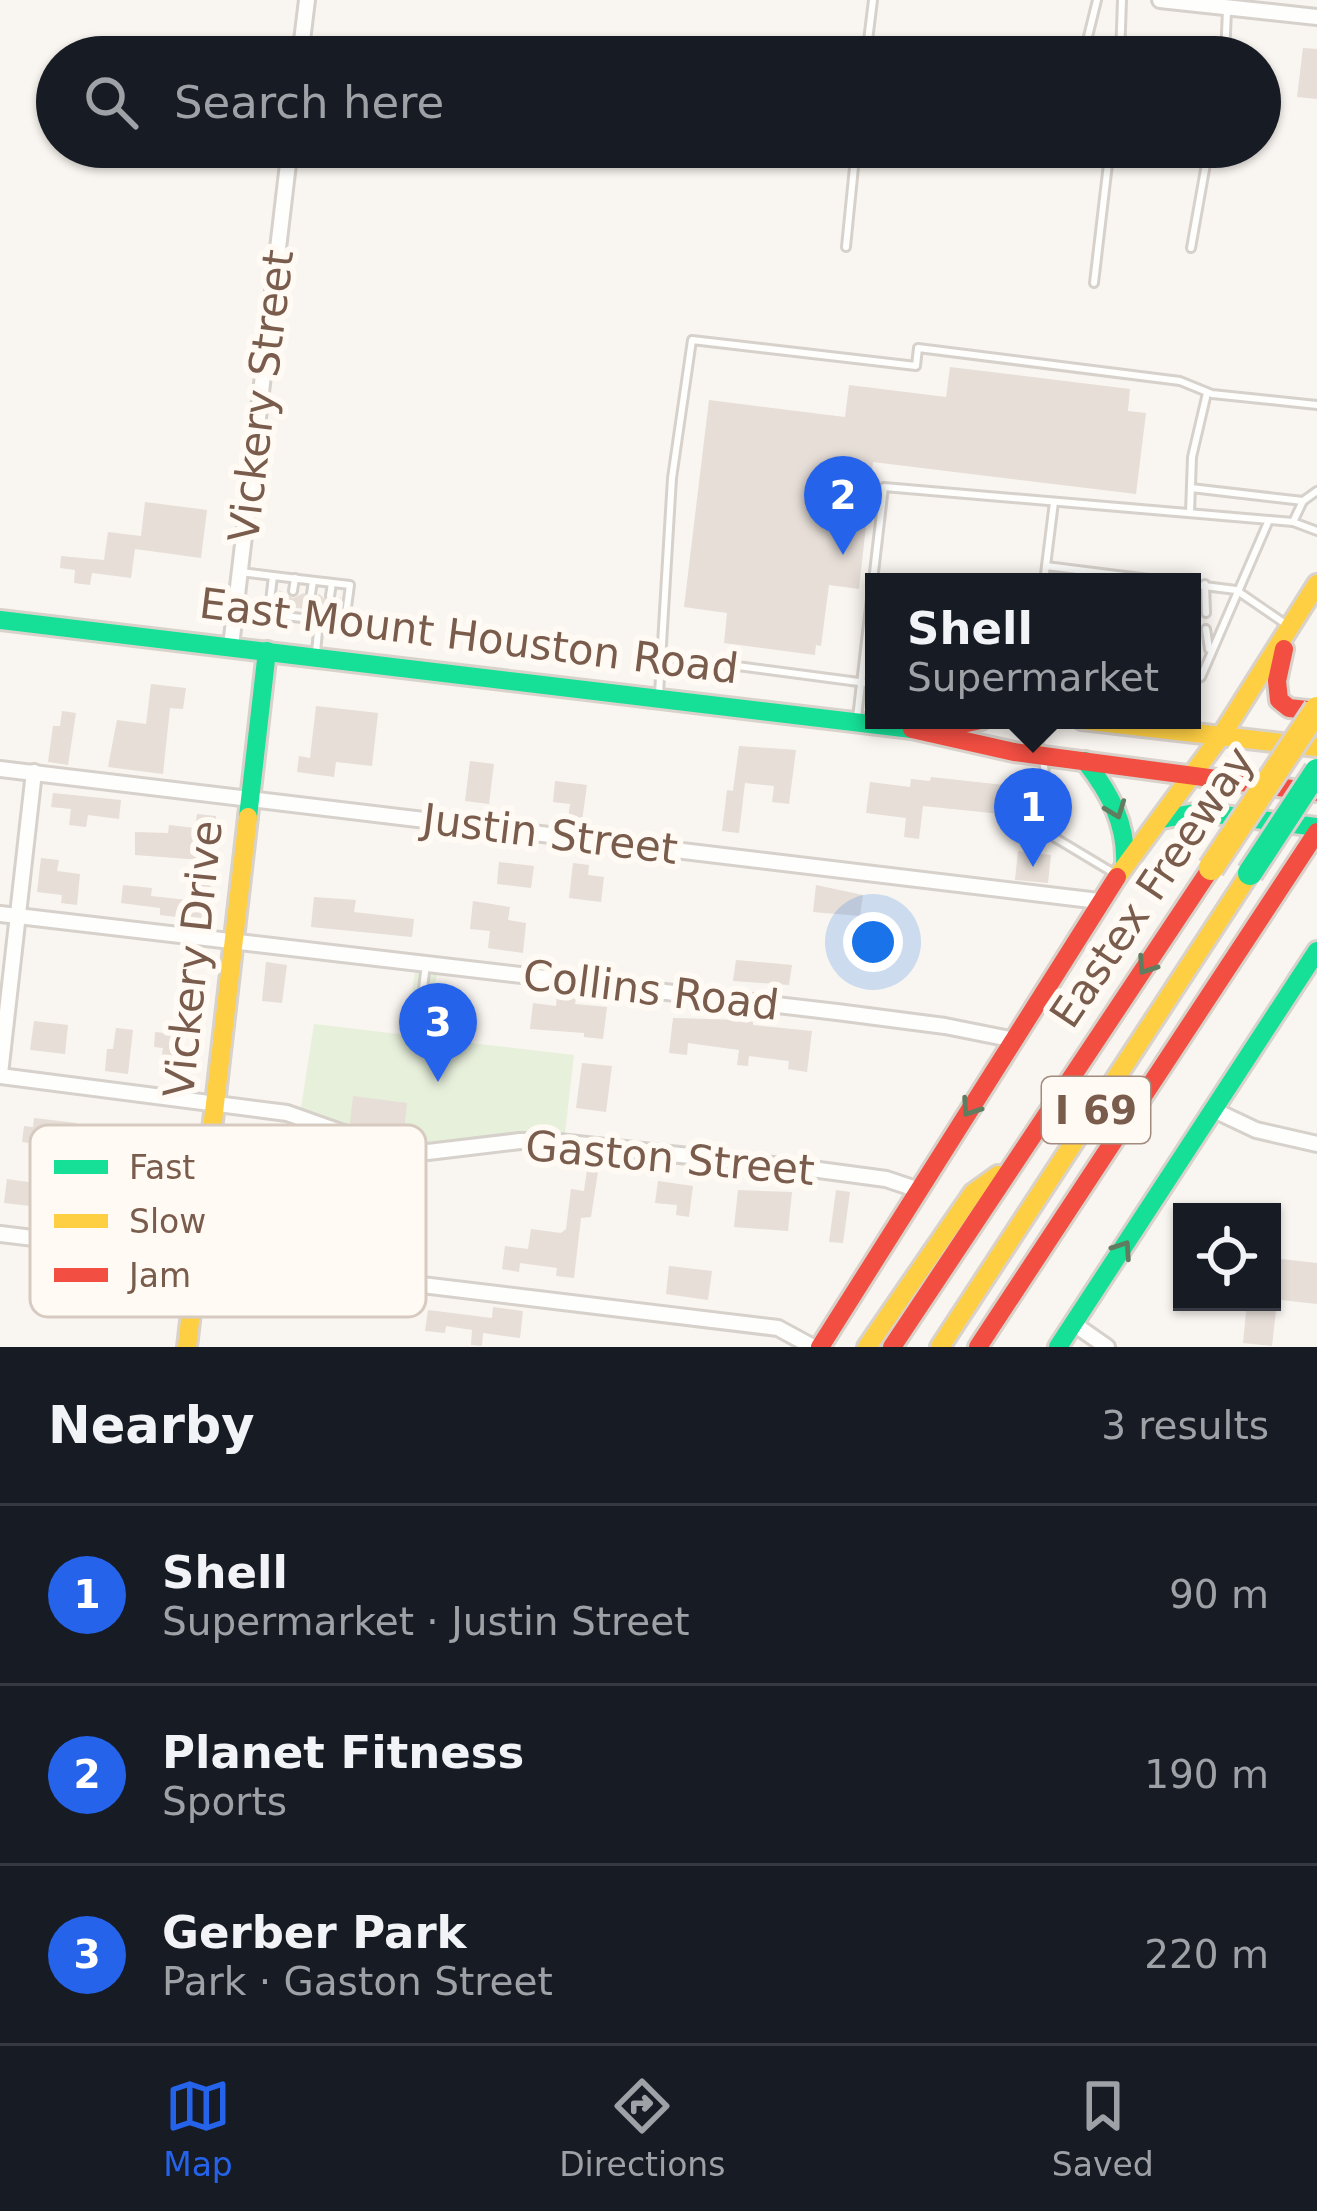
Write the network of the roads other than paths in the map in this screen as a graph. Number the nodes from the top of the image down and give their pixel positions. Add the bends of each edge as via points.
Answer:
1 (307, 0) edge
2 (873, 0) edge
3 (1097, 0) edge
4 (1122, 0) edge
5 (1160, 0) edge
6 (1233, 5) edge
7 (1298, 7) edge
8 (1317, 16) edge
9 (303, 36) edge
10 (869, 36) edge
11 (1088, 36) edge
12 (1121, 36) edge
13 (1229, 36) edge
14 (288, 168) edge
15 (854, 168) edge
16 (1108, 168) edge
17 (1206, 168) edge
18 (846, 247) dead end
19 (1190, 248) dead end
20 (1094, 284) dead end
21 (1207, 392) junction
22 (1317, 405) edge
23 (1191, 488) junction
24 (1317, 491) edge
25 (1054, 501) junction
26 (1304, 501) junction
27 (1190, 513) junction
28 (1269, 520) junction
29 (1293, 522) junction
30 (1317, 531) edge
31 (1046, 566) junction
32 (240, 572) junction
33 (874, 573) edge
34 (1045, 573) edge
35 (1108, 573) edge
36 (273, 576) junction
37 (295, 578) junction
38 (313, 580) junction
39 (332, 583) junction
40 (1201, 584) edge
41 (1205, 584) junction
42 (1317, 584) edge
43 (1236, 590) junction
44 (293, 591) dead end
45 (311, 593) dead end
46 (330, 596) dead end
47 (1206, 614) dead end
48 (325, 618) junction
49 (0, 620) edge
50 (1290, 627) junction
51 (1206, 629) dead end
52 (232, 646) junction
53 (865, 648) edge
54 (267, 650) junction
55 (1210, 652) junction
56 (315, 656) junction
57 (661, 656) junction
58 (1201, 678) edge
59 (861, 682) junction
60 (865, 682) edge
61 (659, 698) junction
62 (1317, 710) edge
63 (856, 722) junction
64 (865, 723) edge
65 (920, 729) edge
66 (934, 729) edge
67 (1036, 729) edge
68 (1180, 729) edge
69 (929, 730) junction
70 (1223, 733) junction
71 (1317, 747) edge
72 (1037, 755) junction
73 (1085, 761) junction
74 (0, 769) edge
75 (1317, 771) edge
76 (34, 772) junction
77 (1192, 775) junction
78 (1317, 792) edge
79 (1048, 795) dead end
80 (250, 798) junction
81 (1046, 818) dead end
82 (1160, 820) junction
83 (1317, 830) edge
84 (1121, 871) junction
85 (1099, 901) junction
86 (0, 914) edge
87 (18, 916) junction
88 (234, 941) junction
89 (1317, 951) edge
90 (426, 963) junction
91 (417, 1038) dead end
92 (1015, 1040) junction
93 (0, 1075) edge
94 (215, 1103) junction
95 (1216, 1111) junction
96 (213, 1125) edge
97 (321, 1125) edge
98 (1317, 1144) edge
99 (426, 1149) edge
100 (1015, 1163) junction
101 (916, 1189) junction
102 (0, 1234) edge
103 (30, 1238) edge
104 (1019, 1284) junction
105 (426, 1285) edge
106 (191, 1317) edge
107 (1074, 1324) junction
108 (187, 1347) edge
109 (816, 1347) edge
110 (867, 1347) edge
111 (892, 1347) edge
112 (940, 1347) edge
113 (978, 1347) edge
114 (995, 1347) edge
115 (1058, 1347) edge
116 (1106, 1347) edge

1 - 9 street
2 - 10 lane
3 - 11 lane
4 - 12 lane
5 - 6 street
6 - 7 street
6 - 13 lane
7 - 8 street
14 - 32 street, Vickery Street
15 - 18 lane
16 - 20 lane
17 - 19 lane
21 - 22 lane
21 - 23 lane
21 - 57 lane via 1180,381 918,348 916,366 692,340 672,478
23 - 26 lane
23 - 27 lane
24 - 26 lane
25 - 27 lane
25 - 31 lane
25 - 33 lane via 884,487
26 - 29 lane
27 - 28 lane
28 - 29 lane
28 - 43 lane
29 - 30 lane
31 - 34 lane
31 - 35 lane
32 - 36 lane
32 - 52 street, Vickery Street
36 - 37 lane
36 - 48 lane via 277,615
37 - 38 lane
37 - 44 lane
38 - 39 lane
38 - 45 lane
39 - 46 lane
39 - 48 lane via 350,584 345,622
40 - 41 lane
41 - 43 lane
41 - 47 lane
42 - 50 main road
43 - 50 lane
43 - 55 lane
48 - 56 lane
49 - 52 main road, East Mount Houston Road
50 - 62 main road via 1277,696 1289,708
50 - 70 main road
51 - 55 lane
52 - 54 main road, East Mount Houston Road
53 - 59 lane
54 - 56 main road, East Mount Houston Road
54 - 80 main road, Vickery Drive
55 - 58 lane
56 - 61 main road, East Mount Houston Road
57 - 59 lane
57 - 61 lane
59 - 60 lane
59 - 63 lane
61 - 63 main road, East Mount Houston Road
62 -> 100 main road, Eastex Freeway / I 69, bridge
63 - 64 main road, East Mount Houston Road
65 - 69 main road, East Mount Houston Road
66 - 69 main road, East Mount Houston Road
67 - 72 main road
68 - 70 main road
69 - 72 main road, East Mount Houston Road
70 - 71 main road
70 - 77 main road
72 - 73 main road, East Mount Houston Road
72 - 79 lane
73 - 77 main road, East Mount Houston Road
73 -> 84 main road via 1117,808 1127,851
74 - 76 street, Justin Street
75 - 112 main road, I 69, bridge
76 - 80 street, Justin Street
76 - 87 street
77 - 78 main road, East Mount Houston Road
77 - 82 main road
80 - 85 street, Justin Street
80 - 88 main road, Vickery Drive
81 - 84 lane via 1047,833
82 - 83 main road via 1200,812
82 - 84 main road
83 - 104 main road, I 69
84 - 85 main road
85 - 92 main road
86 - 87 street, Collins Road
87 - 88 street, Collins Road
87 - 93 street
88 - 90 street, Collins Road
88 - 94 main road, Vickery Drive
89 - 95 main road
90 - 91 lane
90 - 92 street, Collins Road
92 -> 101 main road
93 - 94 street, Gaston Street
94 - 96 main road, Vickery Drive
94 - 97 street, Gaston Street
95 - 98 street
107 -> 95 main road
99 - 101 street, Gaston Street via 550,1141 841,1173
100 - 110 main road via 973,1193
100 - 111 main road, Eastex Freeway / I 69
101 - 109 main road
102 - 103 street
104 - 113 main road, I 69
104 - 114 main road
105 - 109 street via 778,1328
106 - 108 main road, Vickery Drive
107 - 115 main road
107 - 116 street

